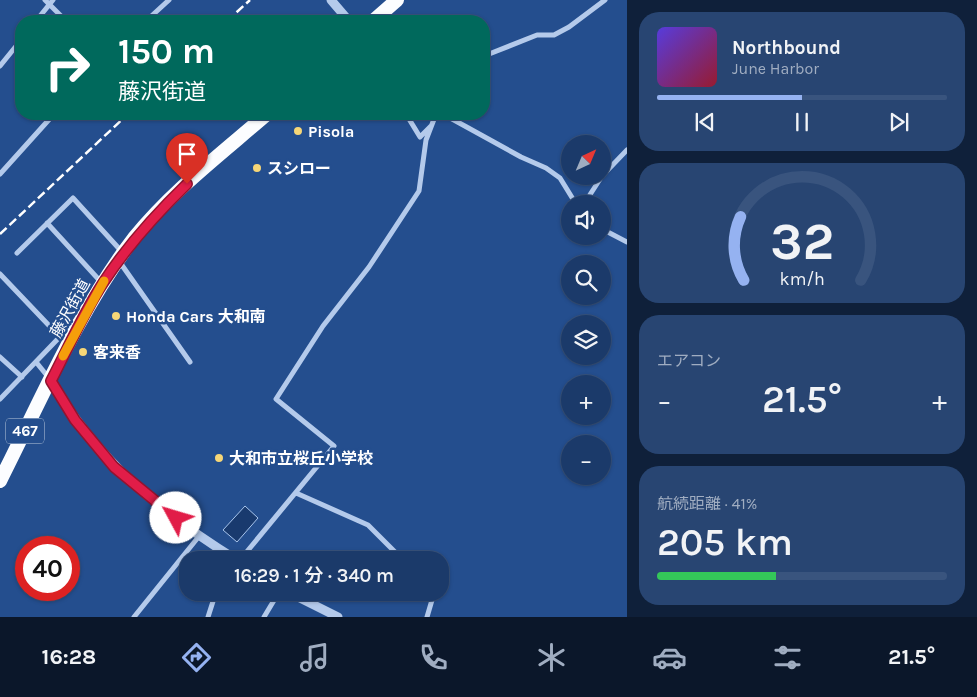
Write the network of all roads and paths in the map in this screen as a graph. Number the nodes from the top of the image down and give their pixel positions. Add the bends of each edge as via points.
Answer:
1 (168, 0) edge
2 (331, 0) edge
3 (397, 0) edge
4 (605, 0) edge
5 (49, 1) edge
6 (40, 15) edge
7 (61, 15) edge
8 (152, 15) edge
9 (344, 15) edge
10 (380, 15) edge
11 (15, 47) edge
12 (490, 54) edge
13 (0, 66) edge
14 (49, 120) edge
15 (261, 120) edge
16 (410, 120) edge
17 (434, 120) edge
18 (454, 120) edge
19 (432, 125) junction
20 (627, 150) edge
21 (611, 167) edge
22 (0, 174) edge
23 (570, 195) edge
24 (47, 223) junction
25 (611, 234) edge
26 (627, 242) edge
27 (16, 253) dead end
28 (121, 257) junction
29 (6, 268) dead end
30 (0, 274) edge
31 (102, 284) junction
32 (85, 315) junction
33 (59, 336) junction
34 (0, 357) edge
35 (36, 362) junction
36 (190, 362) dead end
37 (22, 377) junction
38 (51, 381) junction
39 (0, 399) edge
40 (0, 481) edge
41 (296, 492) junction
42 (200, 534) junction
43 (224, 551) edge
44 (243, 551) edge
45 (394, 551) edge
46 (213, 601) edge
47 (274, 601) edge
48 (306, 601) edge
49 (432, 601) edge
50 (134, 617) edge
51 (208, 617) edge
52 (264, 617) edge
53 (338, 617) edge
54 (427, 617) edge

1 - 8 street
2 - 9 street
3 - 10 highway
4 - 12 street via 554,35 537,35
5 - 6 street
5 - 7 street
11 - 13 street
14 - 22 street
15 - 28 highway, 藤沢街道 / 467 via 157,212
16 - 19 street via 420,137
17 - 19 street
18 - 23 street via 546,168 560,178
19 - 41 street via 426,140 419,190 369,268 323,326 276,399 334,446
20 - 21 street
24 - 27 street
24 - 28 street via 73,198
24 - 31 street
25 - 26 street
28 - 31 highway, 藤沢街道 / 467
28 - 36 street
29 - 30 street
30 - 33 street
31 - 32 highway, 藤沢街道 / 467
32 - 33 street
32 - 38 highway, 藤沢街道 / 467
33 - 35 street
34 - 37 street
35 - 37 street
35 - 38 street
37 - 39 street
38 - 40 highway, 藤沢街道 / 467
38 - 42 street via 75,420 114,467
41 - 44 street
41 - 45 street via 368,525
42 - 43 street
42 - 50 street
46 - 51 street
47 - 52 street
48 - 53 street
49 - 54 street

